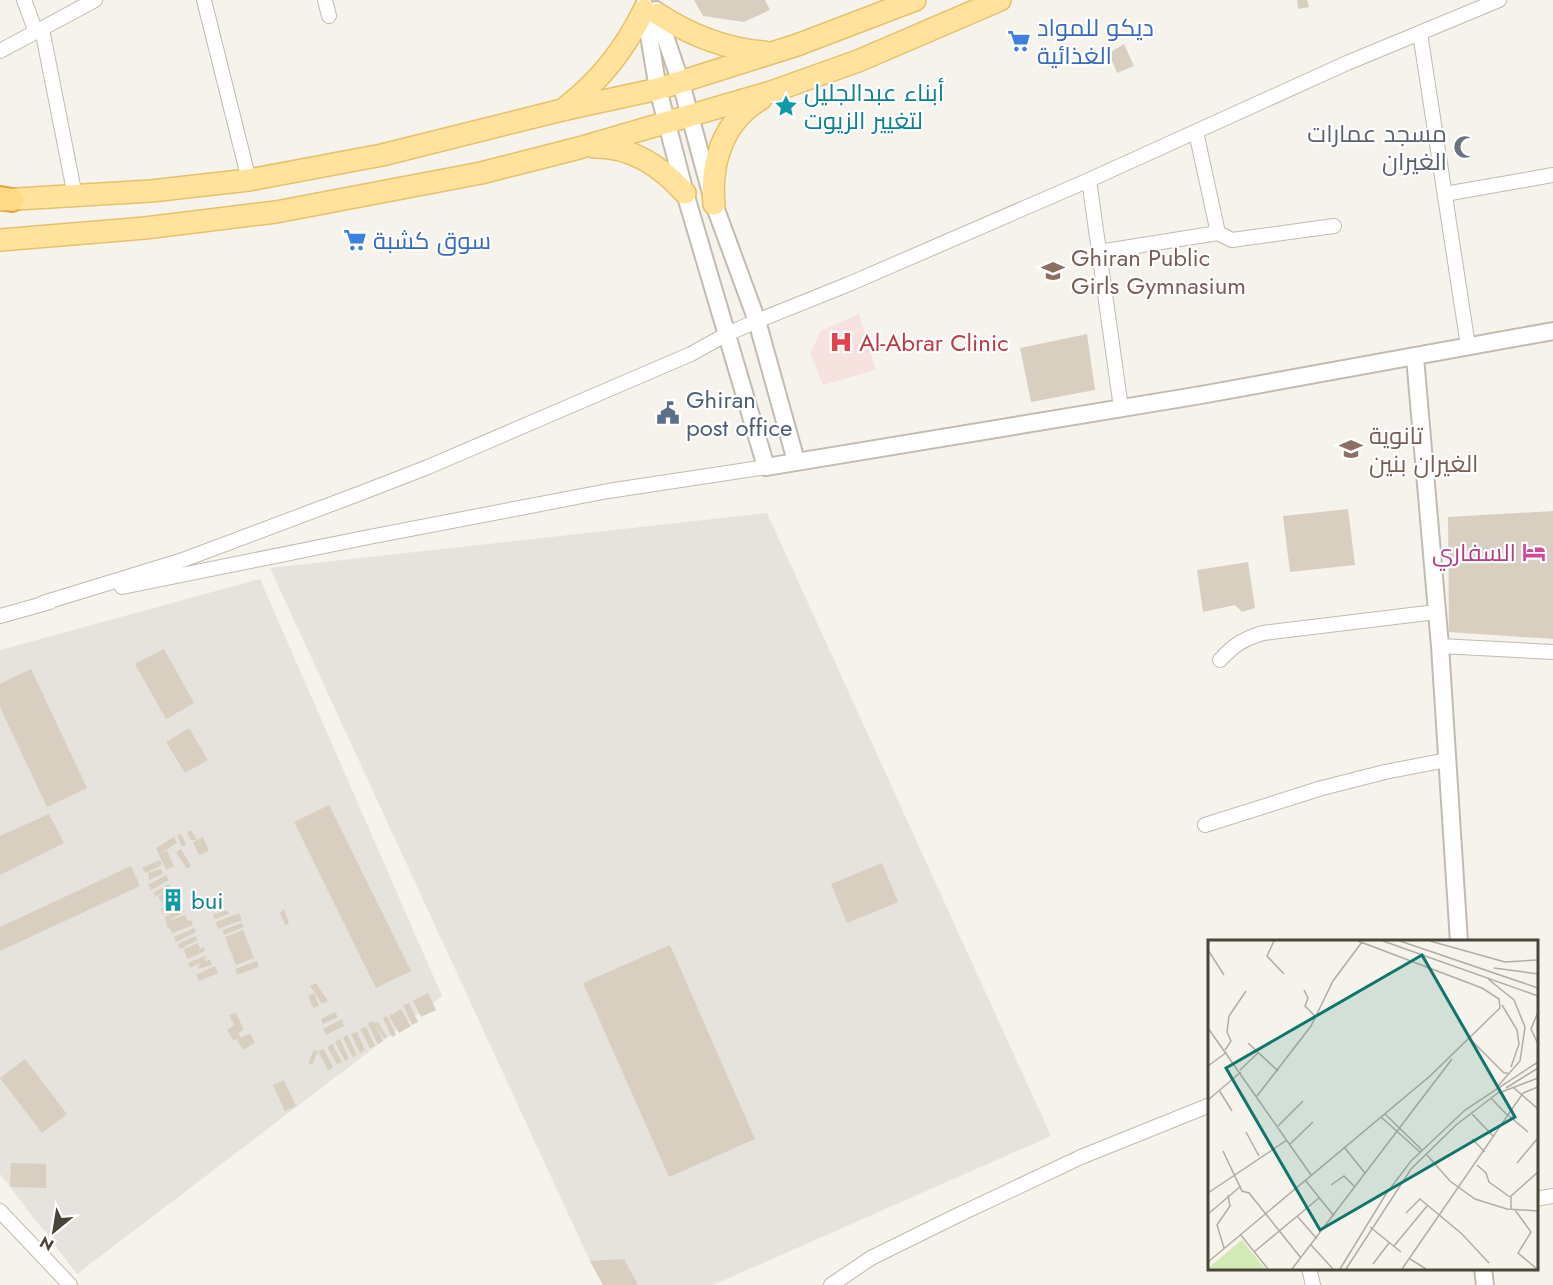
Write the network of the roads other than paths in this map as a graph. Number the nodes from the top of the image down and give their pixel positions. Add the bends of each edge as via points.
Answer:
1 (24, 0) edge
2 (95, 0) edge
3 (204, 0) edge
4 (325, 0) edge
5 (915, 0) edge
6 (1000, 0) edge
7 (1499, 0) edge
8 (649, 6) edge
9 (329, 16) dead end
10 (39, 31) junction
11 (1420, 33) junction
12 (0, 51) edge
13 (771, 53) junction
14 (681, 82) junction
15 (658, 89) junction
16 (771, 92) junction
17 (562, 110) junction
18 (690, 115) junction
19 (667, 123) junction
20 (1196, 132) junction
21 (579, 148) junction
22 (1553, 175) edge
23 (249, 180) junction
24 (1089, 180) junction
25 (685, 193) junction
26 (1445, 194) junction
27 (75, 196) junction
28 (4, 199) edge
29 (714, 204) junction
30 (1334, 226) dead end
31 (1218, 233) junction
32 (0, 240) edge
33 (1099, 252) junction
34 (757, 321) junction
35 (1553, 331) edge
36 (727, 334) junction
37 (1468, 346) junction
38 (1415, 357) junction
39 (1121, 408) junction
40 (796, 461) junction
41 (766, 467) junction
42 (43, 603) junction
43 (1437, 612) junction
44 (0, 616) edge
45 (1440, 646) junction
46 (1553, 652) edge
47 (1220, 660) dead end
48 (1447, 760) junction
49 (1205, 825) dead end
50 (1459, 940) edge
51 (1208, 1105) edge
52 (1553, 1196) edge
53 (1538, 1199) edge
54 (0, 1211) edge
55 (1309, 1270) edge
56 (1483, 1270) edge
57 (837, 1283) edge
58 (70, 1285) edge
59 (1313, 1285) edge
60 (1485, 1285) edge

1 - 10 street
2 - 10 street
3 - 23 street
4 - 9 street
5 - 13 main road
6 - 16 main road via 858,61
7 - 11 street
8 - 13 main road via 703,38
8 - 14 street
8 - 15 street
8 - 17 main road via 610,65
10 - 12 street
10 - 27 street
11 - 20 street
11 - 26 street
13 - 14 main road
14 - 15 main road
14 - 18 street
15 - 17 main road
15 - 19 street
16 - 18 main road
16 - 29 main road via 740,115 724,138 714,166
17 - 23 main road via 382,155
18 - 19 main road
18 - 29 street
19 - 21 main road
19 - 25 street
20 - 24 street
20 - 31 street
21 - 25 main road via 603,147 649,161
21 - 32 main road via 482,173 276,212
22 - 26 street
23 - 27 main road
24 - 33 street
24 - 34 street
25 - 36 street
26 - 37 street
27 - 28 main road
29 - 34 street
30 - 31 street via 1232,240
31 - 33 street
33 - 39 street
34 - 36 street
34 - 40 street
35 - 37 street
36 - 41 street
36 - 42 street via 691,354 406,476 180,561
37 - 38 street
38 - 39 street
38 - 43 street
39 - 40 street
40 - 41 street
41 - 42 street via 608,491
42 - 44 street
43 - 45 street
43 - 47 street via 1263,633 1234,645
45 - 46 street
45 - 48 street
48 - 49 street via 1322,788
48 - 50 street
51 - 57 street via 1081,1156 871,1258
52 - 53 street
54 - 58 street
55 - 59 street
56 - 60 street

